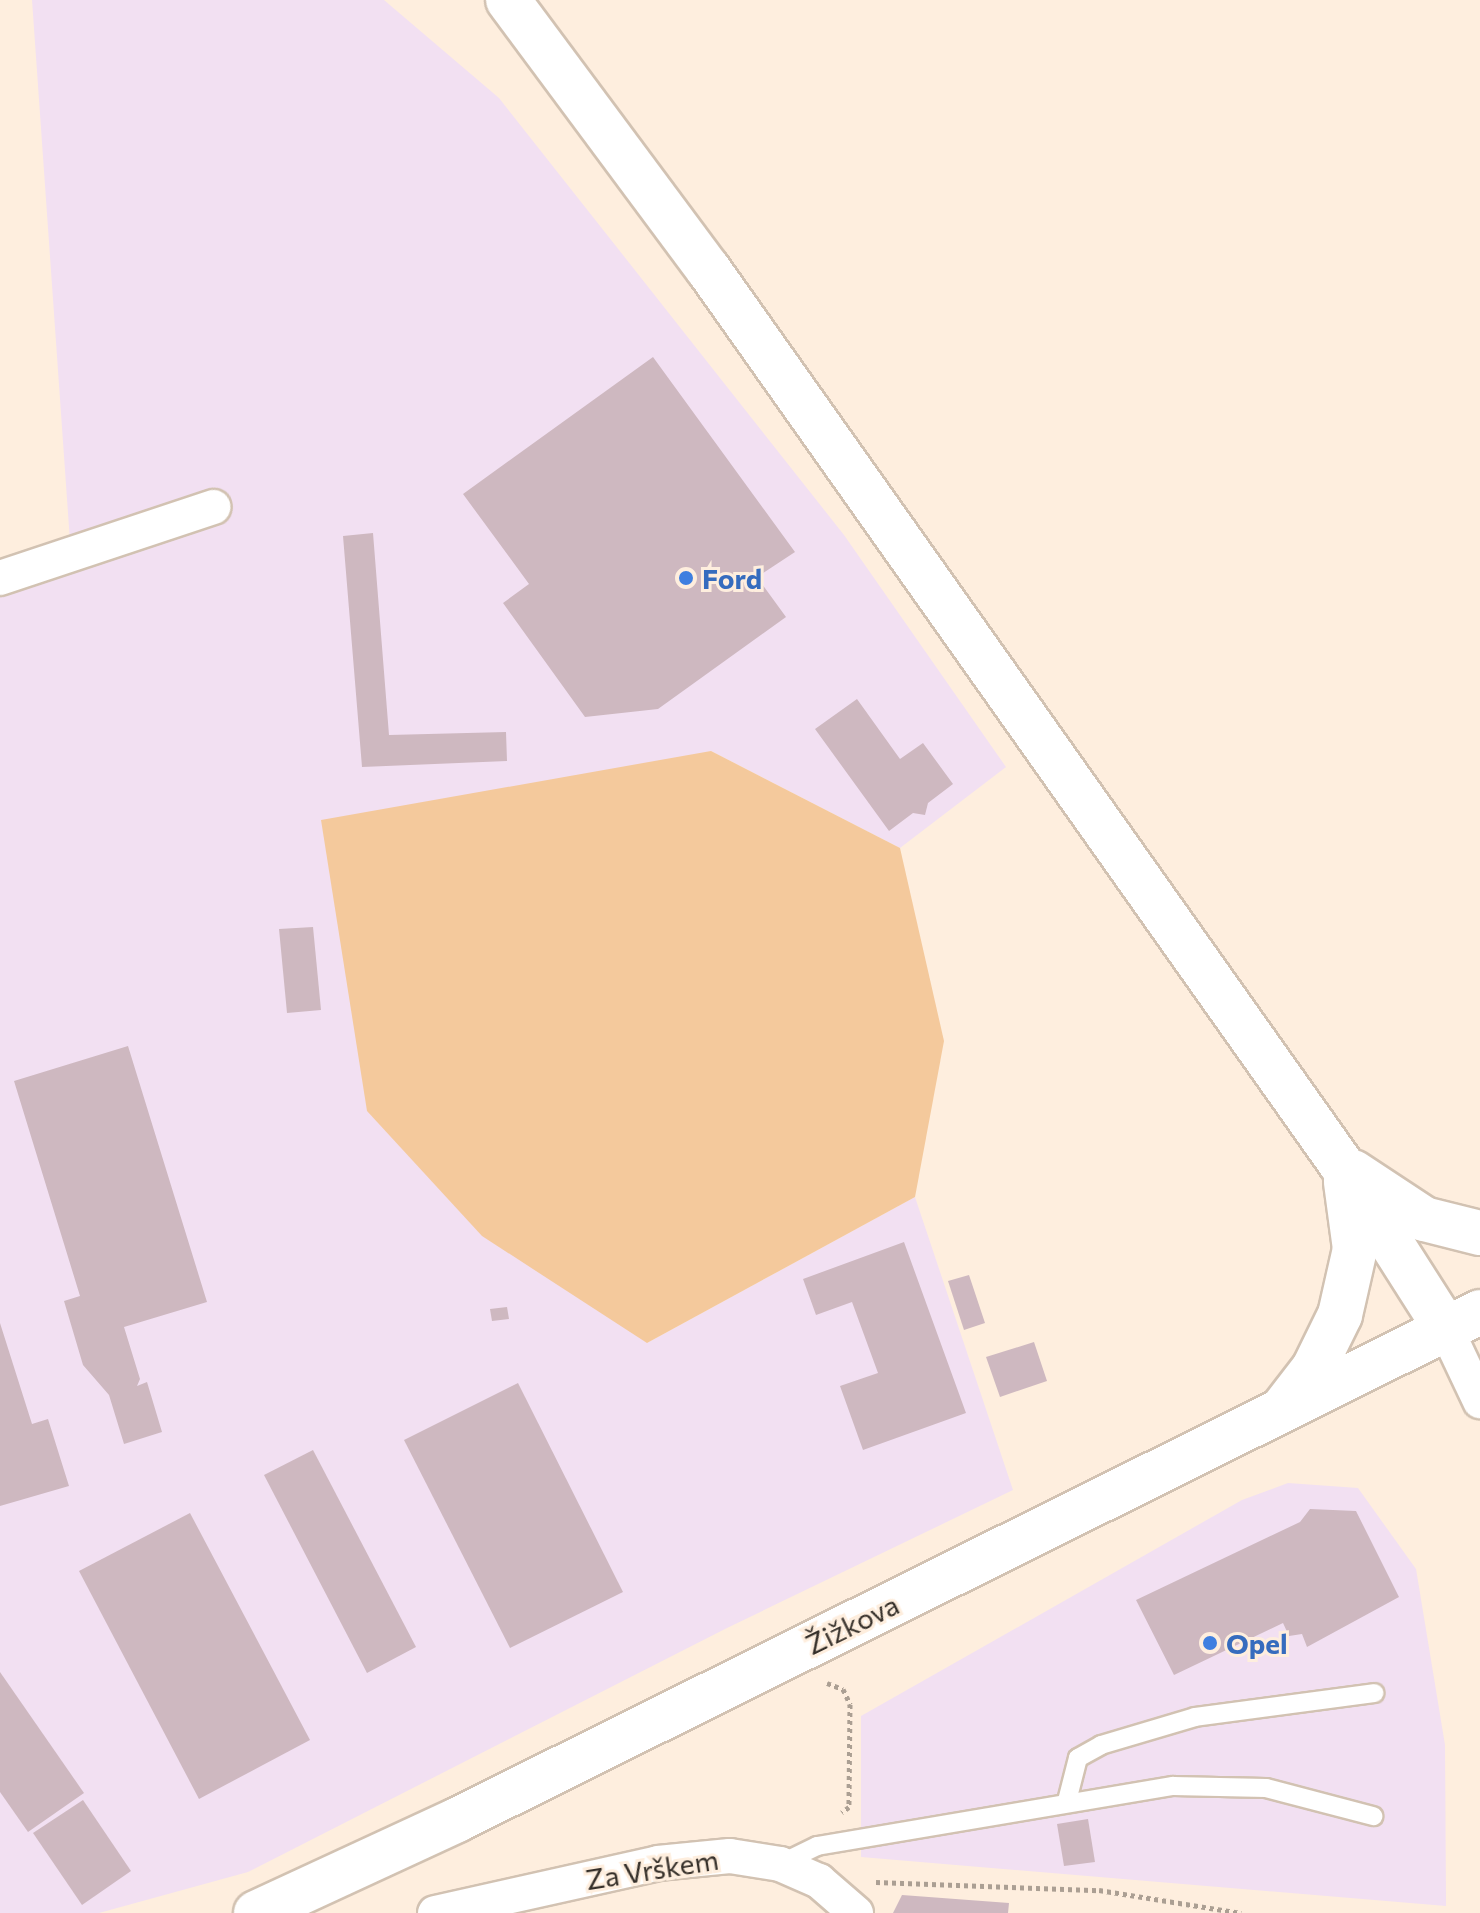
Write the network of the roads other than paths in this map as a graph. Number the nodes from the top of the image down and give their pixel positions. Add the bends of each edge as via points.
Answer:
1 (508, 0) edge
2 (213, 507) dead end
3 (0, 578) edge
4 (1341, 1164) junction
5 (1480, 1233) edge
6 (1463, 1320) edge
7 (1480, 1401) edge
8 (1282, 1411) junction
9 (1374, 1693) dead end
10 (1067, 1801) junction
11 (1373, 1816) dead end
12 (780, 1864) junction
13 (256, 1913) edge
14 (435, 1913) edge
15 (856, 1913) edge

1 - 4 main road via 708,269
2 - 3 street
4 - 5 main road via 1424,1219
4 - 6 main road
4 - 8 main road via 1355,1249 1340,1315 1314,1368
6 - 7 street
6 - 8 main road, Žižkova
8 - 13 main road, Žižkova via 471,1813
9 - 10 lane via 1195,1717 1101,1745 1078,1758
10 - 11 lane via 1173,1786 1266,1788
10 - 12 lane via 817,1846
12 - 14 street, Za Vrškem via 730,1856 658,1863
12 - 15 street, Za Vrškem via 819,1881

